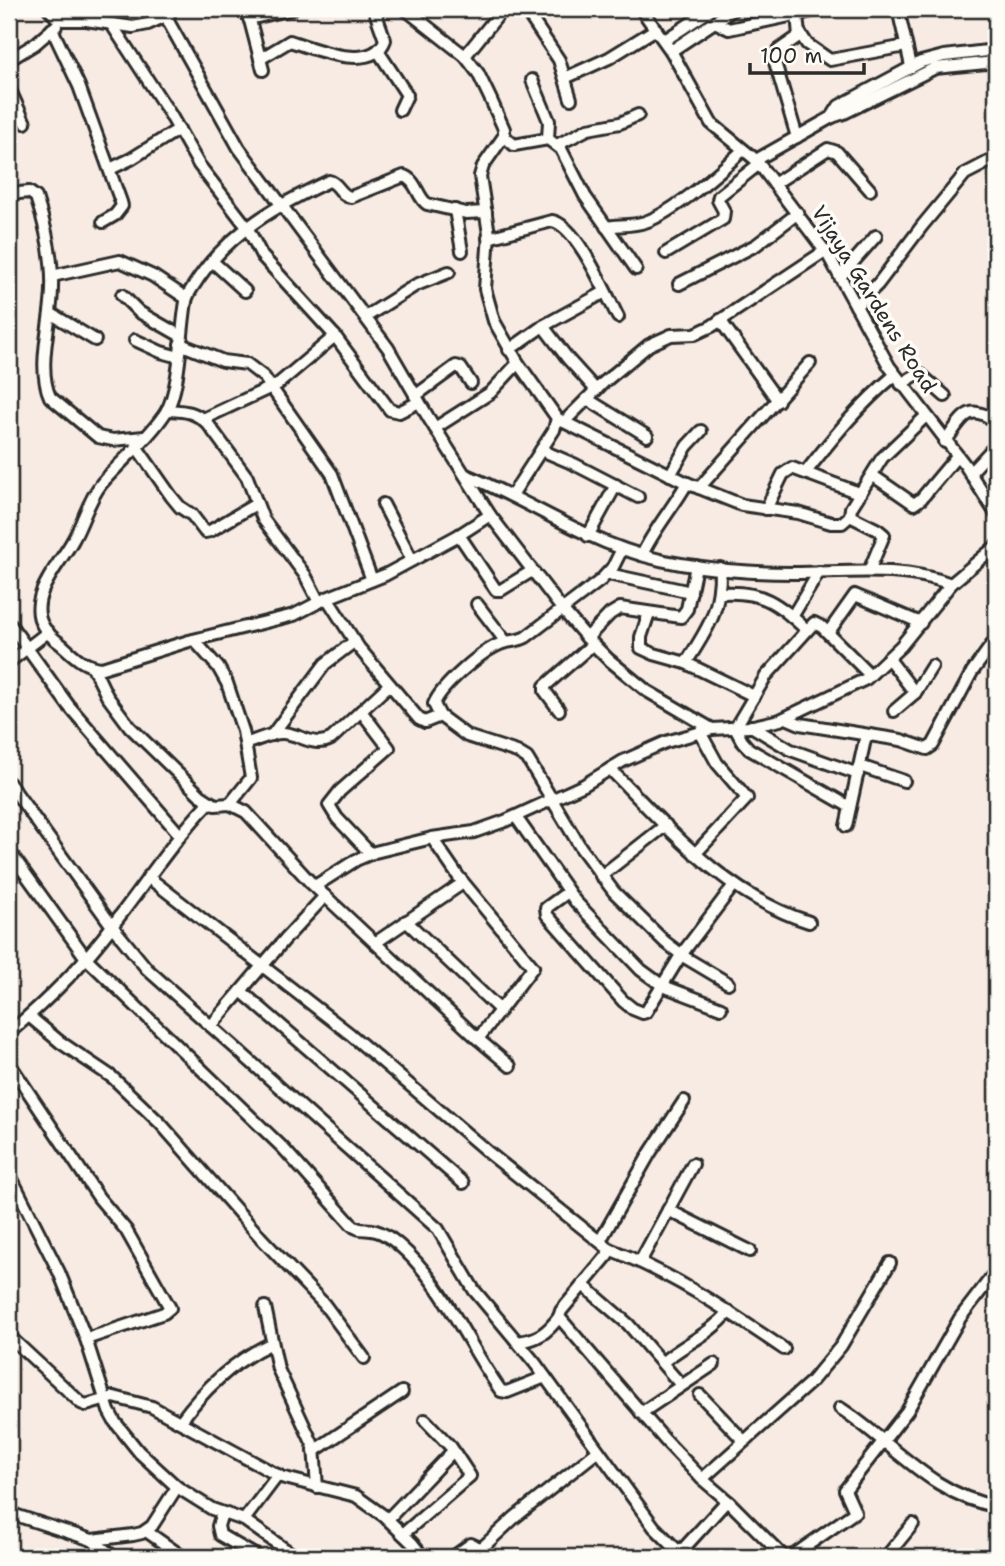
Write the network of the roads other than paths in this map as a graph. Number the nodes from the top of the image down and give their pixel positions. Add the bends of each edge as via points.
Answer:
1 (49, 9) edge
2 (292, 9) edge
3 (374, 9) edge
4 (405, 9) edge
5 (503, 9) edge
6 (526, 9) edge
7 (641, 9) edge
8 (712, 9) edge
9 (734, 9) edge
10 (822, 9) edge
11 (898, 9) edge
12 (170, 12) edge
13 (796, 12) edge
14 (248, 14) edge
15 (63, 20) junction
16 (715, 22) junction
17 (112, 25) junction
18 (52, 29) junction
19 (656, 29) junction
20 (800, 33) junction
21 (665, 40) junction
22 (906, 46) junction
23 (996, 50) edge
24 (378, 51) junction
25 (671, 51) junction
26 (464, 56) junction
27 (9, 60) edge
28 (911, 65) junction
29 (994, 65) edge
30 (565, 78) junction
31 (531, 80) dead end
32 (9, 88) edge
33 (572, 99) dead end
34 (400, 110) dead end
35 (638, 115) dead end
36 (831, 117) junction
37 (25, 123) dead end
38 (178, 129) junction
39 (504, 136) junction
40 (797, 136) junction
41 (552, 142) junction
42 (743, 150) junction
43 (996, 158) edge
44 (757, 162) junction
45 (110, 169) junction
46 (774, 184) junction
47 (870, 190) dead end
48 (9, 194) edge
49 (281, 206) junction
50 (455, 210) junction
51 (486, 212) junction
52 (798, 214) junction
53 (103, 222) dead end
54 (247, 227) junction
55 (606, 227) junction
56 (876, 236) dead end
57 (488, 237) junction
58 (461, 251) dead end
59 (825, 251) junction
60 (666, 253) dead end
61 (212, 261) junction
62 (636, 269) dead end
63 (449, 272) dead end
64 (52, 276) junction
65 (840, 277) junction
66 (679, 284) dead end
67 (245, 291) dead end
68 (605, 292) junction
69 (122, 295) dead end
70 (186, 298) junction
71 (856, 306) junction
72 (50, 313) junction
73 (367, 316) junction
74 (618, 317) dead end
75 (720, 320) junction
76 (543, 326) junction
77 (335, 336) junction
78 (95, 340) dead end
79 (135, 340) dead end
80 (181, 340) junction
81 (509, 350) junction
82 (179, 357) junction
83 (518, 363) junction
84 (810, 363) dead end
85 (898, 379) junction
86 (471, 383) dead end
87 (271, 388) junction
88 (596, 390) junction
89 (945, 397) dead end
90 (417, 399) junction
91 (587, 399) junction
92 (778, 401) junction
93 (167, 410) junction
94 (925, 417) junction
95 (203, 419) junction
96 (561, 420) junction
97 (996, 422) edge
98 (435, 428) junction
99 (701, 431) dead end
100 (648, 436) dead end
101 (144, 437) junction
102 (945, 442) junction
103 (996, 445) edge
104 (136, 446) junction
105 (541, 450) junction
106 (957, 456) junction
107 (806, 472) junction
108 (970, 473) junction
109 (466, 475) junction
110 (670, 475) junction
111 (872, 475) junction
112 (687, 483) junction
113 (616, 485) junction
114 (699, 488) junction
115 (859, 493) junction
116 (512, 495) junction
117 (638, 497) dead end
118 (256, 504) junction
119 (383, 504) dead end
120 (766, 509) junction
121 (996, 514) edge
122 (490, 515) junction
123 (850, 516) junction
124 (459, 535) junction
125 (588, 536) junction
126 (996, 546) edge
127 (622, 550) junction
128 (642, 555) junction
129 (412, 560) junction
130 (696, 566) junction
131 (720, 568) junction
132 (869, 570) junction
133 (531, 571) junction
134 (819, 572) junction
135 (608, 574) junction
136 (372, 580) junction
137 (951, 584) junction
138 (691, 592) junction
139 (721, 593) junction
140 (323, 600) junction
141 (477, 604) dead end
142 (562, 609) junction
143 (649, 613) junction
144 (792, 617) junction
145 (9, 623) edge
146 (921, 623) junction
147 (807, 630) junction
148 (48, 632) junction
149 (828, 633) junction
150 (996, 639) edge
151 (194, 640) junction
152 (355, 641) junction
153 (590, 641) junction
154 (506, 642) junction
155 (27, 649) junction
156 (889, 659) junction
157 (9, 662) edge
158 (686, 663) junction
159 (932, 666) dead end
160 (93, 667) junction
161 (870, 676) junction
162 (389, 685) junction
163 (915, 693) junction
164 (754, 696) junction
165 (559, 710) dead end
166 (361, 711) junction
167 (894, 711) dead end
168 (440, 716) junction
169 (786, 718) junction
170 (751, 726) junction
171 (735, 728) junction
172 (706, 730) junction
173 (272, 735) junction
174 (866, 736) junction
175 (246, 743) junction
176 (610, 769) junction
177 (859, 770) junction
178 (904, 781) dead end
179 (9, 783) edge
180 (552, 801) junction
181 (209, 803) junction
182 (230, 804) junction
183 (850, 807) junction
184 (516, 817) junction
185 (666, 825) junction
186 (846, 826) dead end
187 (180, 835) junction
188 (432, 838) junction
189 (9, 851) edge
190 (371, 854) junction
191 (695, 854) junction
192 (601, 876) junction
193 (148, 877) junction
194 (463, 883) junction
195 (734, 885) junction
196 (315, 886) junction
197 (568, 892) junction
198 (325, 896) junction
199 (406, 920) junction
200 (808, 922) dead end
201 (112, 926) junction
202 (375, 943) junction
203 (681, 955) junction
204 (86, 958) junction
205 (262, 966) junction
206 (728, 983) dead end
207 (663, 986) junction
208 (241, 991) junction
209 (721, 1008) dead end
210 (500, 1010) junction
211 (29, 1016) junction
212 (211, 1026) junction
213 (9, 1034) edge
214 (478, 1039) junction
215 (9, 1063) edge
216 (510, 1066) dead end
217 (684, 1101) dead end
218 (693, 1164) dead end
219 (9, 1173) edge
220 (463, 1183) dead end
221 (19, 1190) junction
222 (9, 1197) edge
223 (668, 1210) junction
224 (604, 1245) junction
225 (750, 1251) dead end
226 (640, 1262) junction
227 (890, 1263) dead end
228 (995, 1275) edge
229 (583, 1285) junction
230 (265, 1307) dead end
231 (729, 1312) junction
232 (559, 1317) junction
233 (9, 1336) edge
234 (86, 1339) junction
235 (517, 1342) junction
236 (272, 1343) junction
237 (784, 1349) dead end
238 (364, 1358) dead end
239 (663, 1362) junction
240 (714, 1364) dead end
241 (545, 1377) junction
242 (681, 1385) junction
243 (402, 1392) dead end
244 (700, 1395) dead end
245 (105, 1398) junction
246 (840, 1408) dead end
247 (640, 1413) junction
248 (425, 1420) dead end
249 (180, 1422) junction
250 (743, 1440) junction
251 (884, 1442) junction
252 (314, 1451) junction
253 (453, 1451) junction
254 (598, 1451) junction
255 (278, 1475) junction
256 (702, 1479) junction
257 (177, 1487) junction
258 (317, 1487) junction
259 (729, 1502) junction
260 (996, 1506) edge
261 (9, 1513) edge
262 (222, 1513) junction
263 (388, 1519) junction
264 (244, 1520) junction
265 (914, 1524) dead end
266 (146, 1531) junction
267 (403, 1534) junction
268 (92, 1540) junction
269 (678, 1554) edge
270 (418, 1555) edge
271 (114, 1557) edge
272 (183, 1557) edge
273 (258, 1557) edge
274 (296, 1557) edge
275 (453, 1557) edge
276 (784, 1557) edge
277 (791, 1557) edge
278 (886, 1557) edge

1 - 15 street
2 - 14 street
3 - 24 street via 385,40
4 - 26 street
5 - 26 street
6 - 30 street via 559,60
7 - 19 street, Vijaya Gardens Road
8 - 21 street
9 - 16 street
10 - 13 street
11 - 22 street
12 - 17 street via 148,24
12 - 49 street via 169,23 239,148
13 - 16 street via 729,29
13 - 20 street
14 - 24 street via 262,65 290,41 346,57
15 - 17 street
15 - 18 street
16 - 25 street
17 - 38 street
18 - 27 street
18 - 45 street
19 - 21 street, Vijaya Gardens Road
19 - 30 street
20 - 22 street via 830,60
20 - 40 street via 775,53 774,59
21 - 25 street, Vijaya Gardens Road
22 - 28 street
23 - 28 street
24 - 34 street via 407,95
25 - 42 street, Vijaya Gardens Road via 711,124
26 - 39 street via 482,82
28 - 36 street via 838,106
29 - 36 street via 935,68
30 - 33 street
31 - 41 street via 549,121
32 - 37 street
35 - 41 street
36 - 40 street
38 - 45 street
38 - 54 street via 199,165
39 - 41 street via 514,145
39 - 51 street via 480,176
40 - 44 street
41 - 55 street via 561,149
42 - 44 street, Vijaya Gardens Road
42 - 55 street via 652,219
43 - 71 street via 965,174
44 - 46 street, Vijaya Gardens Road
44 - 60 street via 719,196 723,219
45 - 53 street via 122,206
46 - 47 street via 828,149 838,152
46 - 52 street, Vijaya Gardens Road
48 - 64 street via 29,192 36,197
49 - 50 street via 329,181 351,197 404,176 412,180 424,202
49 - 54 street
49 - 73 street
50 - 51 street
50 - 58 street
51 - 57 street
52 - 59 street, Vijaya Gardens Road
52 - 66 street via 756,245
54 - 61 street
54 - 77 street via 266,261
55 - 62 street
56 - 65 street
57 - 68 street via 558,222 572,236
57 - 81 street via 485,289
59 - 65 street, Vijaya Gardens Road
59 - 75 street
61 - 67 street
61 - 70 street
63 - 73 street via 416,285
64 - 70 street via 120,261
64 - 72 street
65 - 71 street, Vijaya Gardens Road
68 - 74 street
68 - 76 street
69 - 80 street
70 - 80 street
71 - 85 street, Vijaya Gardens Road
72 - 78 street
72 - 101 street via 45,352 50,397 98,437
73 - 90 street
75 - 88 street via 695,334 660,338
75 - 92 street
76 - 81 street
76 - 88 street
77 - 87 street
77 - 90 street via 390,410 399,412
79 - 82 street
80 - 82 street
80 - 87 street via 223,361 247,364
81 - 83 street
82 - 93 street
83 - 96 street
83 - 98 street via 490,393
84 - 92 street
85 - 89 street via 919,373
85 - 94 street, Vijaya Gardens Road
85 - 107 street via 867,398
86 - 90 street via 456,366
87 - 95 street
87 - 136 street via 332,474
88 - 91 street
90 - 98 street
91 - 96 street
91 - 100 street
92 - 114 street
93 - 95 street via 188,411
93 - 101 street
94 - 102 street, Vijaya Gardens Road
94 - 111 street via 882,458
95 - 118 street via 247,477
96 - 105 street
96 - 110 street
97 - 102 street via 972,411
98 - 109 street
99 - 110 street
101 - 104 street
102 - 106 street, Vijaya Gardens Road
103 - 108 street
104 - 118 street via 171,496 205,532
104 - 148 street via 95,493 45,586 40,620
105 - 113 street
105 - 116 street
106 - 108 street, Vijaya Gardens Road
106 - 111 street via 914,504
107 - 115 street
107 - 120 street via 787,469
108 - 121 street, Vijaya Gardens Road
109 - 116 street
109 - 122 street
110 - 112 street
111 - 115 street
112 - 114 street
112 - 128 street
113 - 117 street
113 - 125 street
114 - 120 street
115 - 123 street
116 - 125 street
118 - 140 street
119 - 129 street
120 - 123 street via 831,523 842,523
122 - 124 street
122 - 133 street
123 - 132 street via 884,535
124 - 129 street
124 - 133 street via 496,590
125 - 127 street
126 - 137 street
127 - 128 street
127 - 135 street
128 - 130 street
129 - 136 street
130 - 131 street
130 - 138 street
131 - 134 street
131 - 139 street
132 - 134 street
132 - 137 street
133 - 142 street
134 - 144 street
135 - 138 street
135 - 142 street
136 - 140 street
137 - 146 street
138 - 143 street via 681,617
139 - 144 street via 764,597
139 - 158 street
140 - 151 street via 281,619
140 - 152 street
141 - 154 street
142 - 153 street
142 - 154 street via 526,637
143 - 153 street via 615,609
143 - 158 street via 641,648
144 - 147 street
145 - 155 street
146 - 149 street via 855,595
146 - 156 street
147 - 149 street via 814,623
147 - 164 street
148 - 155 street
148 - 160 street
149 - 161 street
150 - 174 street via 972,672 931,748
151 - 160 street
151 - 175 street via 224,676
152 - 162 street
152 - 173 street via 318,671
153 - 165 street via 544,689
153 - 172 street via 647,691
154 - 168 street via 492,647 448,684 434,704
155 - 157 street
155 - 187 street via 68,705
156 - 161 street
156 - 163 street
158 - 164 street
159 - 163 street
160 - 181 street via 130,727
161 - 169 street
162 - 166 street
162 - 168 street via 422,721
163 - 167 street
164 - 171 street
166 - 173 street via 325,742 282,732
166 - 190 street via 389,748 329,805
168 - 180 street via 467,736 527,758
169 - 170 street
169 - 174 street
170 - 171 street
170 - 177 street via 791,750
171 - 172 street
171 - 183 street via 749,749
172 - 176 street via 666,742
172 - 191 street via 724,773 747,798
173 - 175 street
174 - 177 street
175 - 182 street via 251,778
176 - 180 street
176 - 185 street
177 - 178 street
177 - 183 street
179 - 201 street
180 - 184 street
180 - 192 street
181 - 182 street
181 - 187 street
182 - 196 street via 246,812
183 - 186 street
184 - 188 street via 474,832
184 - 197 street
185 - 191 street
185 - 192 street
187 - 193 street
188 - 190 street
188 - 194 street
189 - 204 street
190 - 196 street
191 - 195 street
192 - 203 street
193 - 201 street
193 - 205 street
194 - 199 street
194 - 210 street via 533,967
195 - 200 street via 771,908
195 - 203 street
196 - 198 street
197 - 207 street via 641,970
197 - 207 street via 546,908 547,915 623,1002 646,1012
198 - 202 street
198 - 205 street
199 - 202 street
199 - 210 street
201 - 204 street
201 - 212 street via 147,969
202 - 214 street
203 - 206 street
203 - 207 street
204 - 211 street
204 - 241 street via 283,1148 351,1224 387,1236 421,1267 502,1391
205 - 208 street
205 - 224 street
207 - 209 street
208 - 212 street
208 - 220 street
210 - 214 street
211 - 213 street
211 - 238 street via 112,1077 161,1124 324,1304
212 - 235 street via 431,1222 474,1290
214 - 216 street
215 - 234 street via 99,1198 127,1230 170,1308
217 - 224 street via 649,1153
218 - 223 street
219 - 221 street
221 - 222 street
221 - 234 street
223 - 225 street
223 - 226 street
224 - 226 street
224 - 229 street via 607,1256
226 - 231 street
227 - 250 street via 829,1362 803,1392
228 - 251 street via 960,1318 917,1395
229 - 232 street
229 - 239 street
230 - 236 street
231 - 237 street
231 - 239 street via 716,1328
232 - 235 street via 544,1334
232 - 247 street
233 - 245 street via 81,1403
234 - 245 street
235 - 241 street
236 - 249 street via 225,1374
236 - 252 street via 278,1369
239 - 242 street
240 - 242 street
241 - 254 street
242 - 247 street
243 - 252 street
244 - 250 street
245 - 249 street via 152,1407
245 - 257 street via 124,1435
246 - 251 street
247 - 256 street
248 - 253 street
249 - 255 street
250 - 256 street
251 - 260 street via 943,1486
251 - 277 street via 845,1490 855,1512
252 - 258 street
253 - 263 street
253 - 267 street via 469,1478
254 - 269 street
254 - 275 street via 484,1546 471,1544
255 - 258 street
255 - 264 street
256 - 259 street
257 - 262 street
257 - 266 street
258 - 263 street via 356,1496
259 - 269 street
259 - 276 street
261 - 268 street
262 - 264 street
262 - 273 street via 220,1535
263 - 267 street
264 - 274 street
265 - 278 street
266 - 268 street
266 - 272 street
267 - 270 street
268 - 271 street

